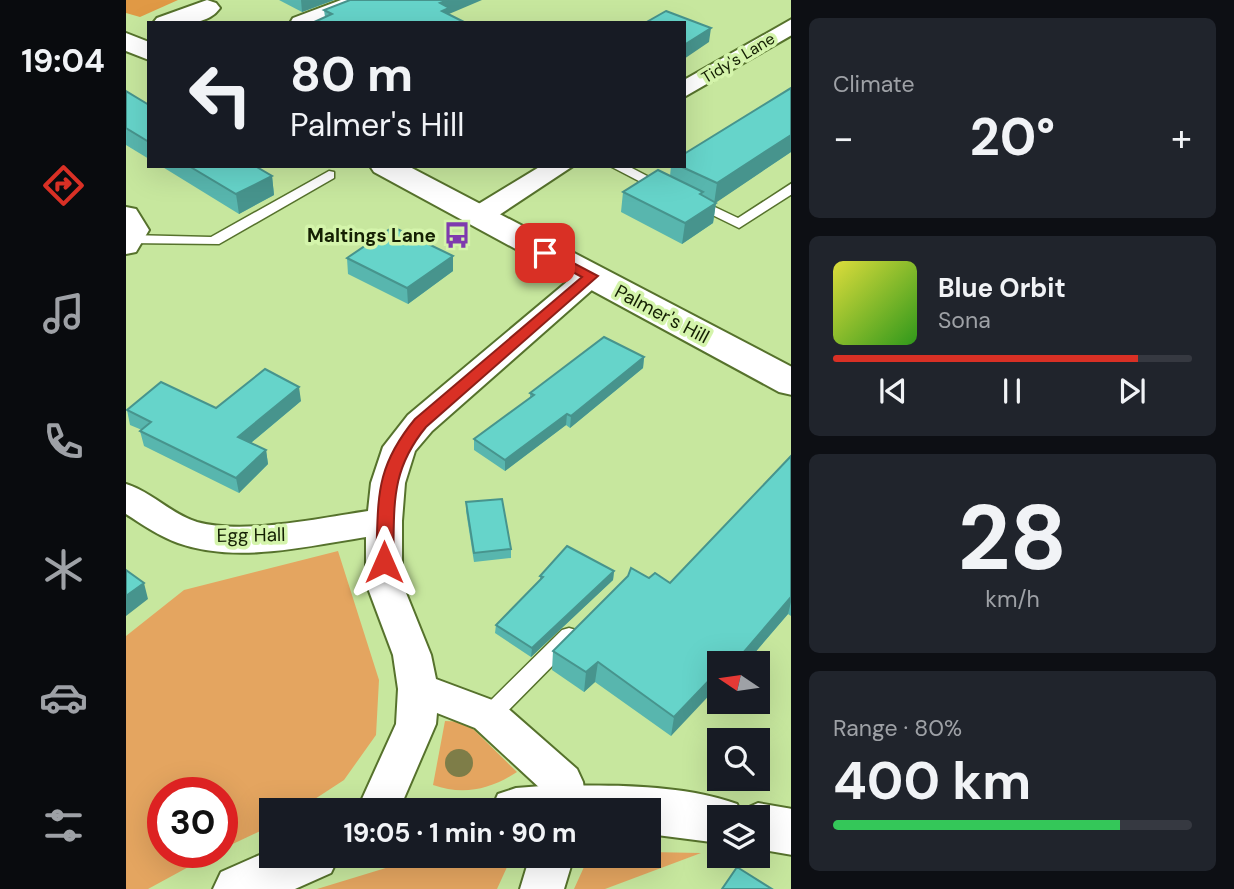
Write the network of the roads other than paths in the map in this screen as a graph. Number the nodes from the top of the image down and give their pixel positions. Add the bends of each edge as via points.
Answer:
1 (360, 0) edge
2 (203, 15) edge
3 (177, 21) edge
4 (306, 21) edge
5 (791, 25) edge
6 (135, 28) edge
7 (147, 49) edge
8 (686, 89) edge
9 (389, 168) edge
10 (557, 168) edge
11 (621, 168) edge
12 (329, 175) dead end
13 (791, 187) edge
14 (477, 217) junction
15 (127, 233) edge
16 (591, 276) junction
17 (791, 383) edge
18 (126, 497) edge
19 (384, 522) junction
20 (587, 618) edge
21 (418, 688) junction
22 (489, 716) junction
23 (383, 798) edge
24 (564, 798) edge
25 (661, 812) edge
26 (707, 818) edge
27 (770, 828) edge
28 (791, 832) edge
29 (286, 868) edge
30 (548, 868) edge
31 (239, 889) edge
32 (542, 889) edge

1 - 4 street
2 - 3 main road
5 - 8 street, Tidy's Lane
6 - 7 main road
9 - 14 main road, Palmer's Hill
10 - 14 street
11 - 13 lane via 739,224
12 - 15 lane via 214,241
14 - 16 main road, Palmer's Hill
16 - 17 main road, Palmer's Hill
16 - 19 street via 420,423 400,447 388,483
18 - 19 street, Egg Hall via 191,534 215,537 294,534
19 - 21 street via 384,583 412,655
20 - 22 lane
21 - 22 street
21 - 23 street via 416,724
22 - 24 street via 562,782
25 - 26 main road
27 - 28 main road
29 - 31 main road
30 - 32 street

